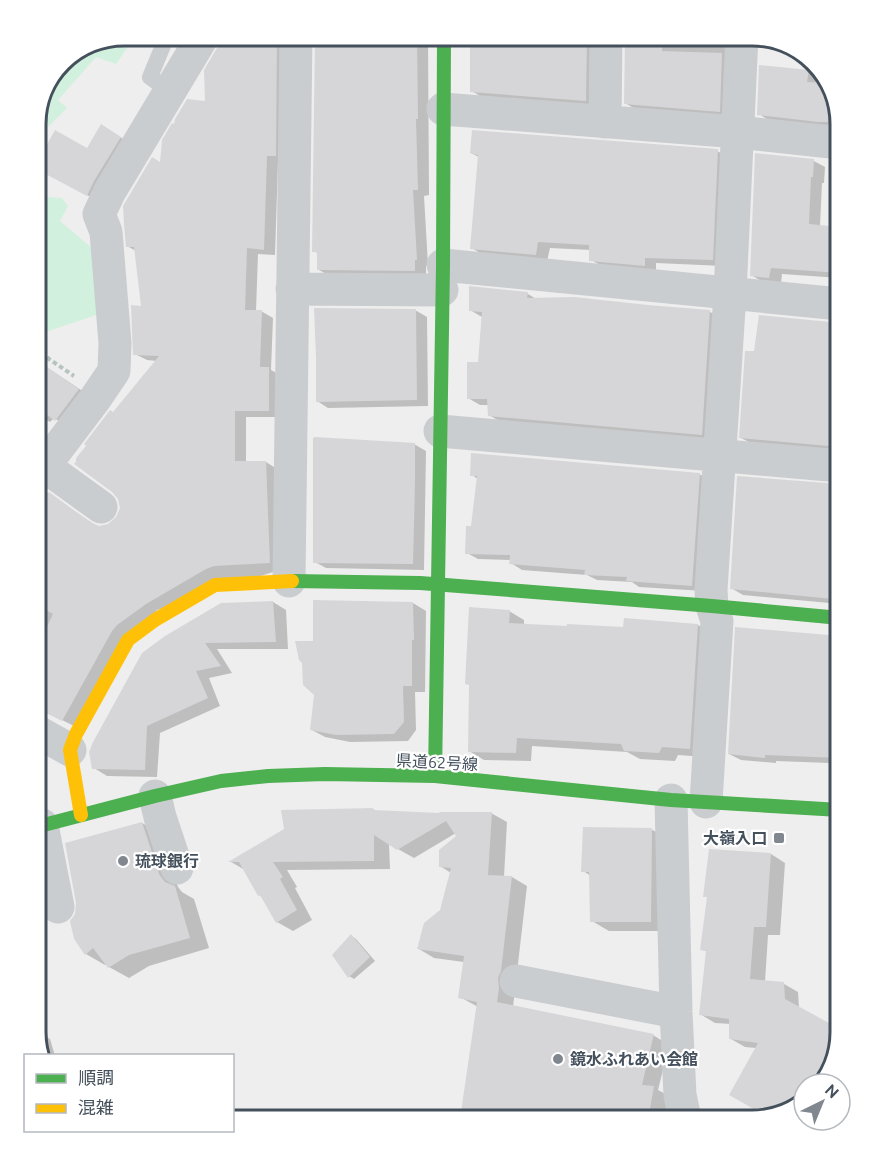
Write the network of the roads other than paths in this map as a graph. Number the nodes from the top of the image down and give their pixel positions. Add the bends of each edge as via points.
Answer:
1 (164, 46) edge
2 (197, 46) edge
3 (296, 46) edge
4 (444, 47) edge
5 (606, 47) edge
6 (742, 47) edge
7 (169, 91) junction
8 (443, 109) junction
9 (605, 122) junction
10 (738, 132) junction
11 (830, 142) edge
12 (443, 278) junction
13 (292, 289) junction
14 (730, 293) junction
15 (830, 303) edge
16 (440, 431) junction
17 (721, 456) junction
18 (47, 459) edge
19 (830, 465) edge
20 (47, 473) edge
21 (101, 507) dead end
22 (290, 581) junction
23 (438, 584) junction
24 (712, 606) junction
25 (830, 617) edge
26 (46, 737) edge
27 (70, 750) junction
28 (435, 776) junction
29 (155, 796) junction
30 (671, 800) junction
31 (706, 802) junction
32 (830, 809) edge
33 (81, 815) junction
34 (46, 824) edge
35 (46, 857) edge
36 (177, 868) dead end
37 (58, 907) dead end
38 (516, 981) dead end
39 (676, 1012) junction
40 (684, 1110) edge

1 - 7 lane via 150,77
2 - 7 street
3 - 13 street
4 - 8 street
5 - 9 street
6 - 10 street
7 - 18 street via 99,214 105,232 114,371
8 - 9 street
8 - 12 street
9 - 10 street
10 - 11 street
10 - 14 street
12 - 13 street
12 - 14 street
12 - 16 street
13 - 22 street
14 - 15 street
14 - 17 street
16 - 17 street
16 - 23 street
17 - 19 street
17 - 24 street
20 - 21 street
22 - 23 street
22 - 27 street via 215,585 128,640
23 - 24 street
23 - 28 street
24 - 25 street
24 - 31 street via 717,621
26 - 27 street
27 - 33 street
28 - 29 street, 県道62号線 via 268,776 221,781
28 - 30 street, 県道62号線
29 - 33 street, 県道62号線
29 - 36 street
30 - 31 street, 県道62号線
30 - 39 street
31 - 32 street, 県道62号線
33 - 34 street, 県道62号線
35 - 37 street
38 - 39 street
39 - 40 street

